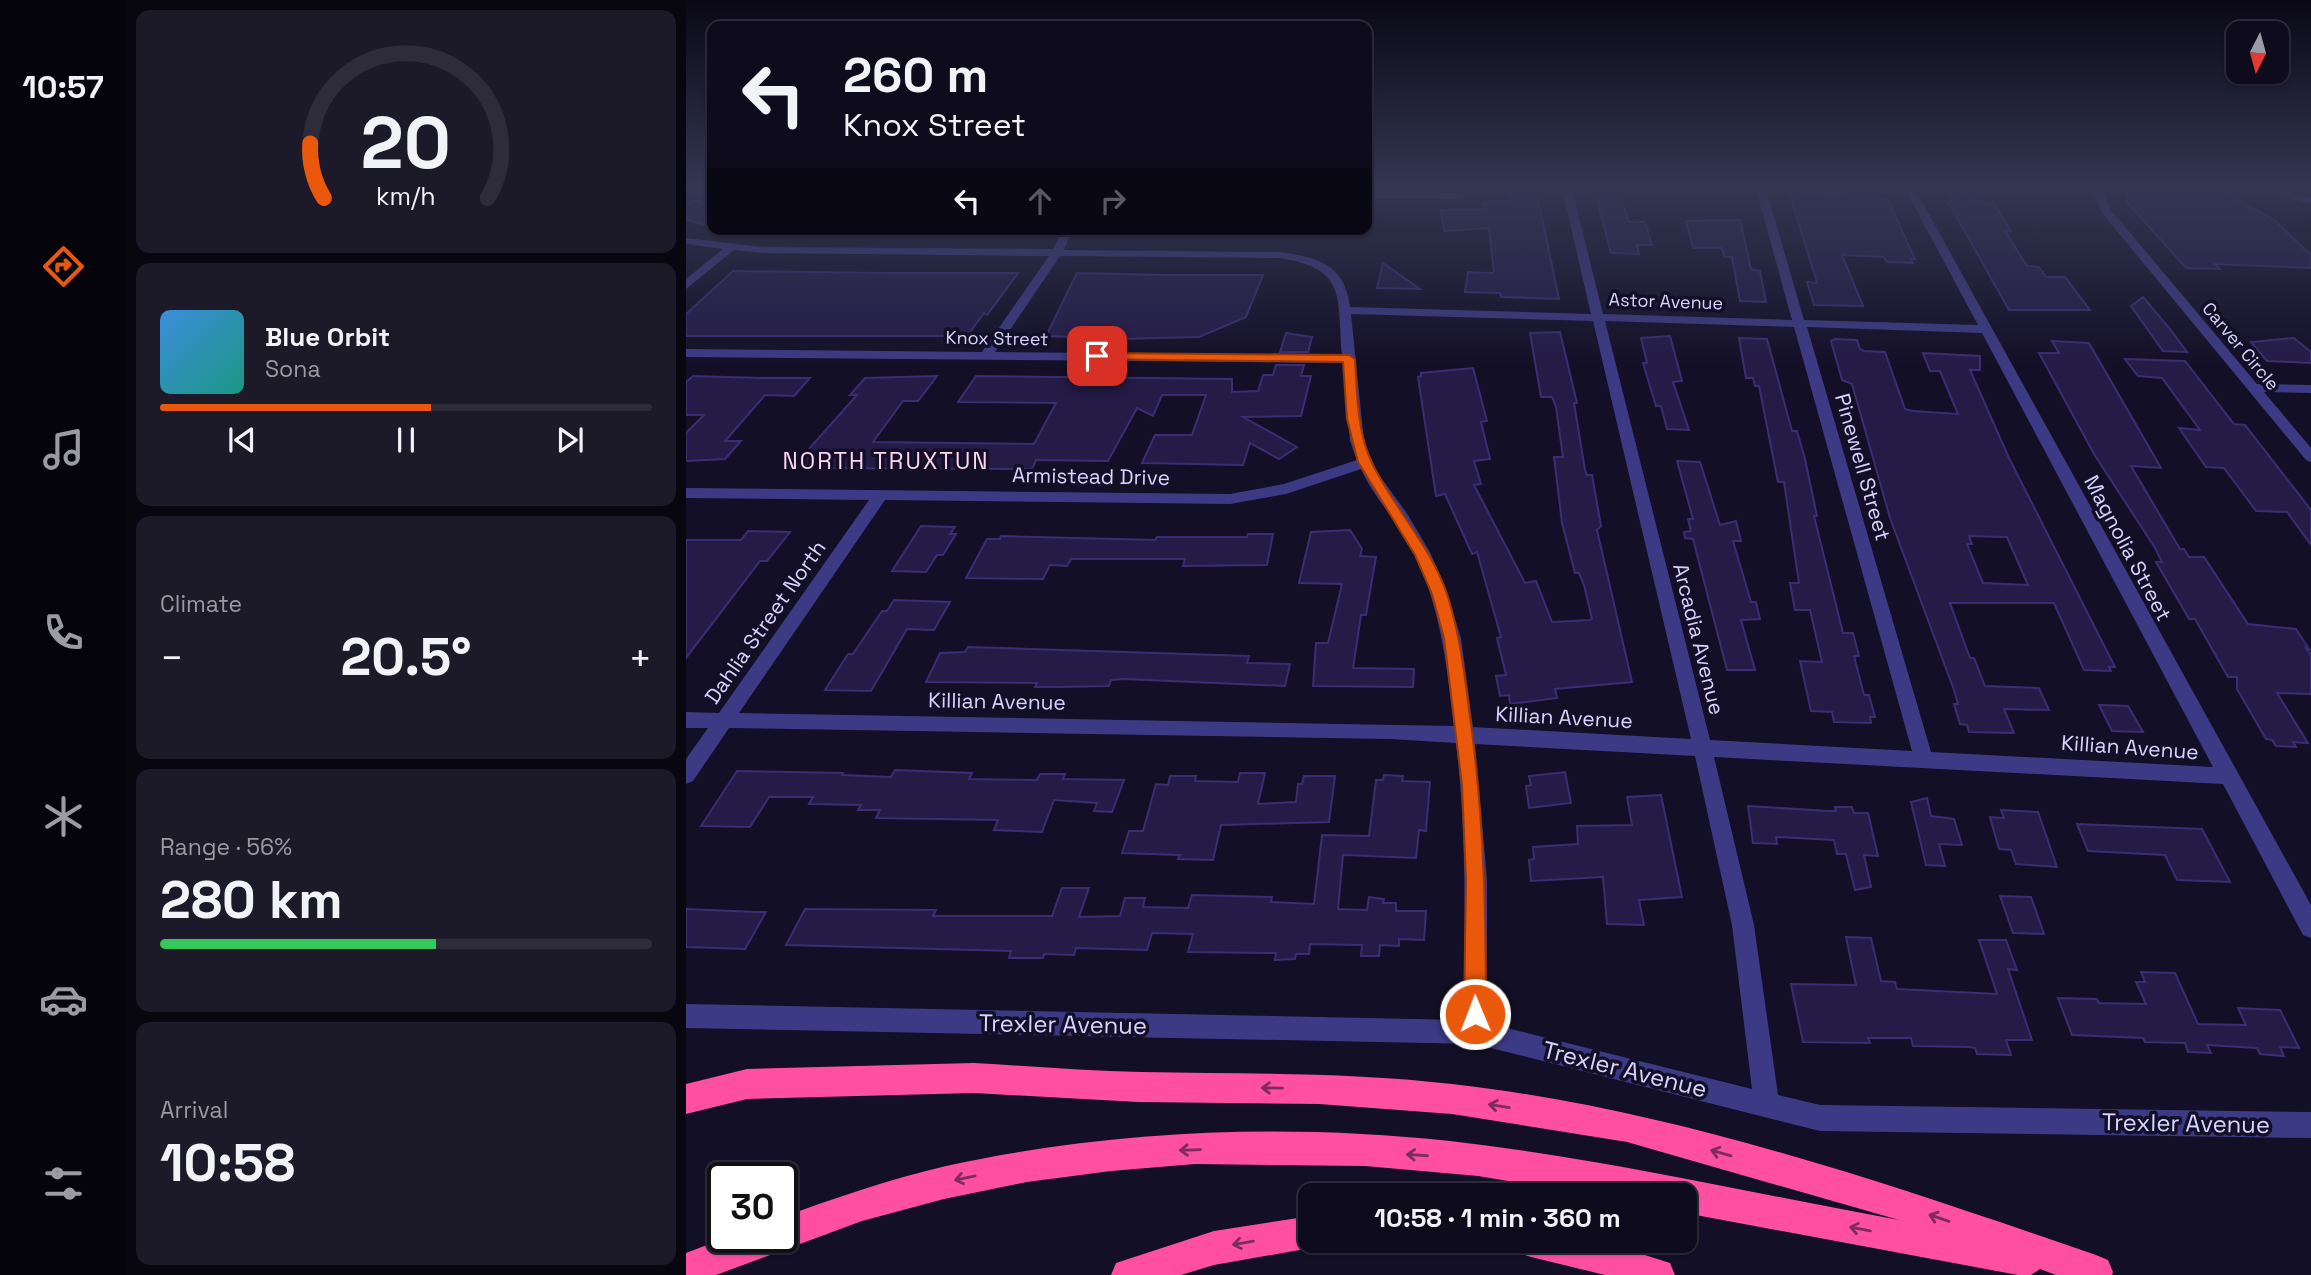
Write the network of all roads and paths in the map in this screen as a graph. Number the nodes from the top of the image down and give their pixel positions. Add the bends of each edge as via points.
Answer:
1 (730, 248) edge
2 (763, 248) edge
3 (1059, 248) edge
4 (1581, 248) edge
5 (1778, 248) edge
6 (1942, 248) edge
7 (2137, 248) edge
8 (1057, 253) junction
9 (686, 285) edge
10 (1345, 310) junction
11 (1597, 316) junction
12 (1800, 323) junction
13 (1986, 329) junction
14 (686, 353) edge
15 (986, 355) junction
16 (1349, 359) junction
17 (2253, 388) junction
18 (2311, 389) edge
19 (2311, 457) edge
20 (1365, 462) junction
21 (686, 492) edge
22 (881, 494) junction
23 (686, 720) edge
24 (724, 720) junction
25 (1465, 734) junction
26 (1702, 746) junction
27 (1923, 757) junction
28 (686, 775) edge
29 (2229, 776) junction
30 (2311, 927) edge
31 (686, 1016) edge
32 (1475, 1032) junction
33 (686, 1100) edge
34 (1767, 1104) junction
35 (2311, 1125) edge
36 (1612, 1183) edge
37 (1697, 1198) edge
38 (798, 1227) edge
39 (1298, 1234) edge
40 (730, 1253) edge
41 (1582, 1253) edge
42 (686, 1270) edge
43 (2104, 1274) edge
44 (1128, 1275) edge
45 (1658, 1275) edge

1 - 9 street
2 - 8 street
3 - 8 street
4 - 11 street, Arcadia Avenue
5 - 12 street, Pinewell Street
6 - 13 street, Magnolia Street
7 - 17 street, Carver Circle
8 - 10 street via 1295,257 1320,265 1338,279
8 - 15 street
10 - 11 street, Astor Avenue
10 - 16 street
11 - 12 street, Astor Avenue
11 - 26 street, Arcadia Avenue
12 - 13 street, Astor Avenue
12 - 27 street, Pinewell Street
13 - 29 street, Magnolia Street
14 - 15 street, Knox Street
15 - 16 street, Knox Street
16 - 20 street via 1353,419
17 - 18 street
17 - 19 street, Carver Circle
20 - 22 street, Armistead Drive via 1286,489 1230,499
20 - 25 street via 1403,519 1439,594 1452,638
21 - 22 street, Armistead Drive
22 - 24 street, Dahlia Street North
23 - 24 street, Killian Avenue
24 - 25 street, Killian Avenue
24 - 28 street, Dahlia Street North
25 - 26 street, Killian Avenue
25 - 32 street via 1476,879
26 - 27 street, Killian Avenue
26 - 34 street, Arcadia Avenue via 1743,925
27 - 29 street, Killian Avenue
29 - 30 street, Magnolia Street
31 - 32 street, Trexler Avenue
32 - 34 street, Trexler Avenue
43 -> 33 highway via 1879,1197 1627,1127 1452,1099 1319,1089 1138,1087 960,1078 747,1084
34 - 35 street, Trexler Avenue via 1820,1118
36 -> 38 highway via 1448,1157 1298,1146 1135,1152 1016,1167 904,1192
43 -> 37 highway
39 -> 44 highway via 1214,1248
40 - 42 highway
41 - 45 highway

